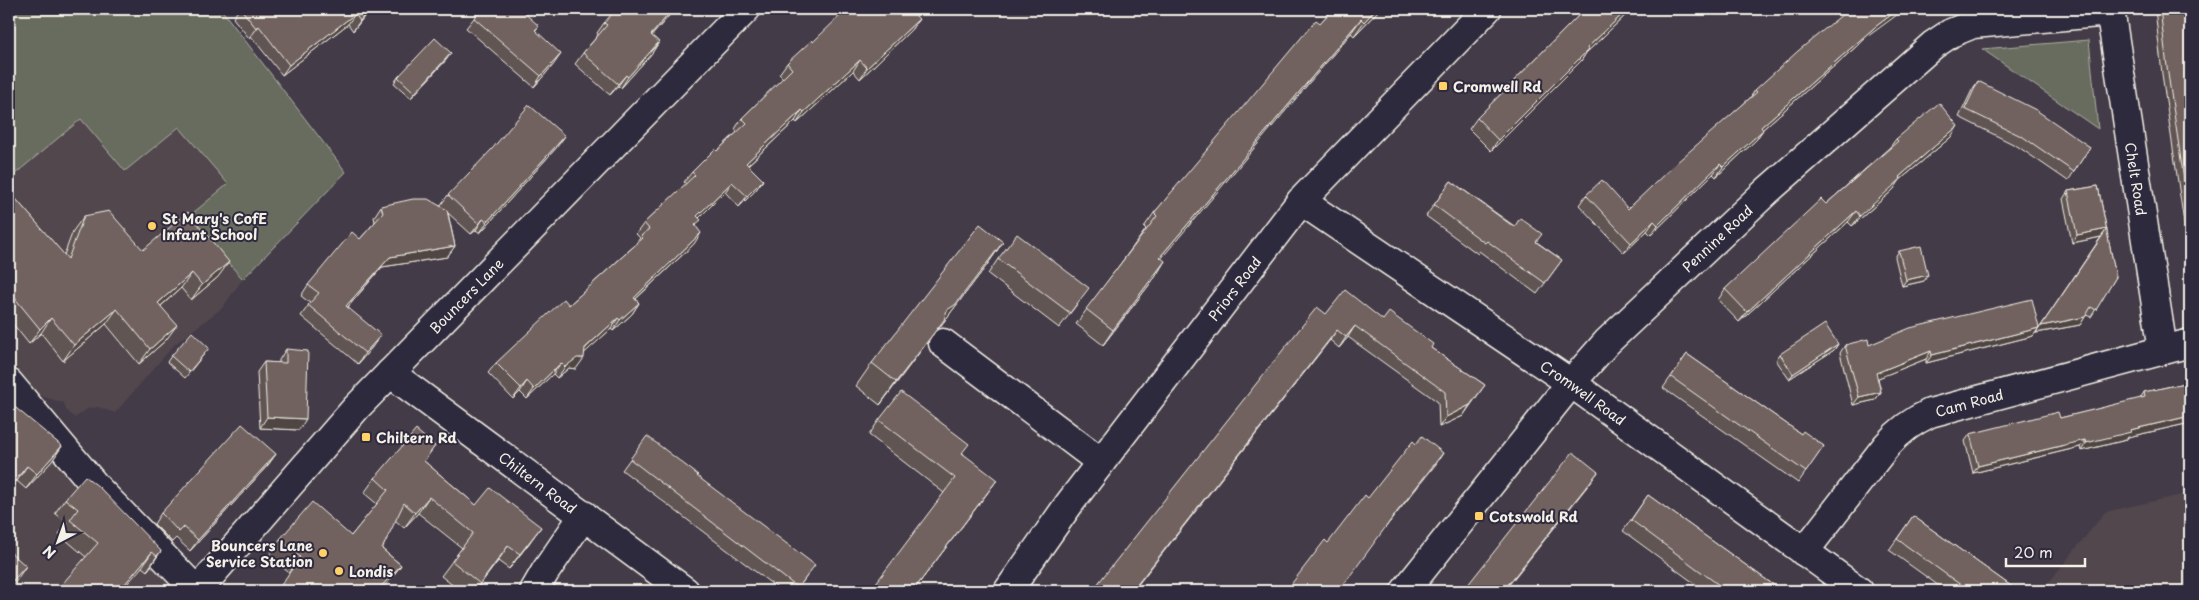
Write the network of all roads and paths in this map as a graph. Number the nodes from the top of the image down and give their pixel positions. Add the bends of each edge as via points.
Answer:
1 (746, 9) edge
2 (1487, 9) edge
3 (2110, 10) edge
4 (1301, 202) junction
5 (944, 343) edge
6 (2190, 343) edge
7 (2163, 350) junction
8 (390, 373) junction
9 (9, 383) edge
10 (1571, 383) junction
11 (1101, 462) junction
12 (584, 515) junction
13 (1804, 552) junction
14 (197, 591) edge
15 (534, 591) edge
16 (686, 591) edge
17 (1008, 591) edge
18 (1405, 591) edge
19 (1859, 591) edge

1 - 8 street, Bouncers Lane
2 - 4 street, Priors Road
3 - 7 street, Chelt Road
3 - 10 street, Pennine Road via 1973,24 1932,45 1752,205 1607,342
4 - 10 street, Cromwell Road
4 - 11 street, Priors Road
5 - 11 street
6 - 7 street, Cam Road
7 - 13 street, Cam Road via 1930,413 1918,419 1887,445
8 - 12 street, Chiltern Road
8 - 14 street, Bouncers Lane
9 - 14 street via 98,489
10 - 13 street, Cromwell Road
10 - 18 street, Pennine Road
11 - 17 street, Priors Road
12 - 15 street
12 - 16 street, Chiltern Road
13 - 19 street, Cromwell Road

